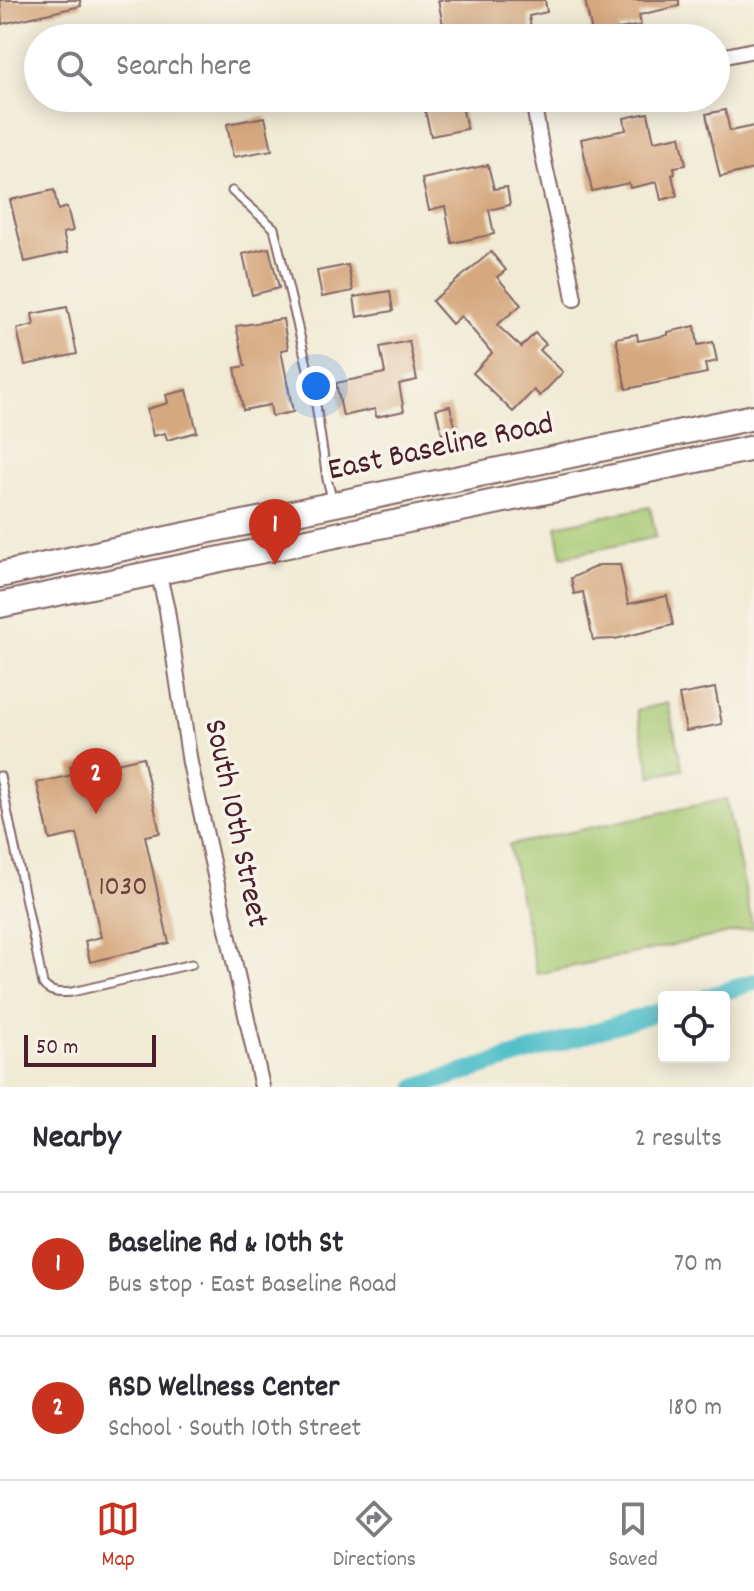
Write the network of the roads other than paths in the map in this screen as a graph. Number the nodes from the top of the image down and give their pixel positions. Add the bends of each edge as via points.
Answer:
1 (754, 50) edge
2 (730, 55) edge
3 (539, 112) edge
4 (232, 191) dead end
5 (574, 299) dead end
6 (754, 417) edge
7 (754, 448) edge
8 (525, 464) junction
9 (532, 494) junction
10 (333, 504) junction
11 (153, 542) junction
12 (158, 571) junction
13 (0, 575) edge
14 (0, 605) edge
15 (0, 776) edge
16 (192, 964) dead end
17 (262, 1087) edge

1 - 2 street
3 - 5 street via 538,131
4 - 10 lane via 274,228 315,398
6 - 8 main road, East Baseline Road
7 - 9 main road, East Baseline Road
8 - 9 main road
8 - 10 main road, East Baseline Road
9 - 12 main road, East Baseline Road
10 - 11 main road, East Baseline Road
11 - 12 main road
11 - 13 main road, East Baseline Road
12 - 14 main road, East Baseline Road
12 - 17 street, South 10th Street via 190,763
15 - 16 lane via 47,989 72,992

